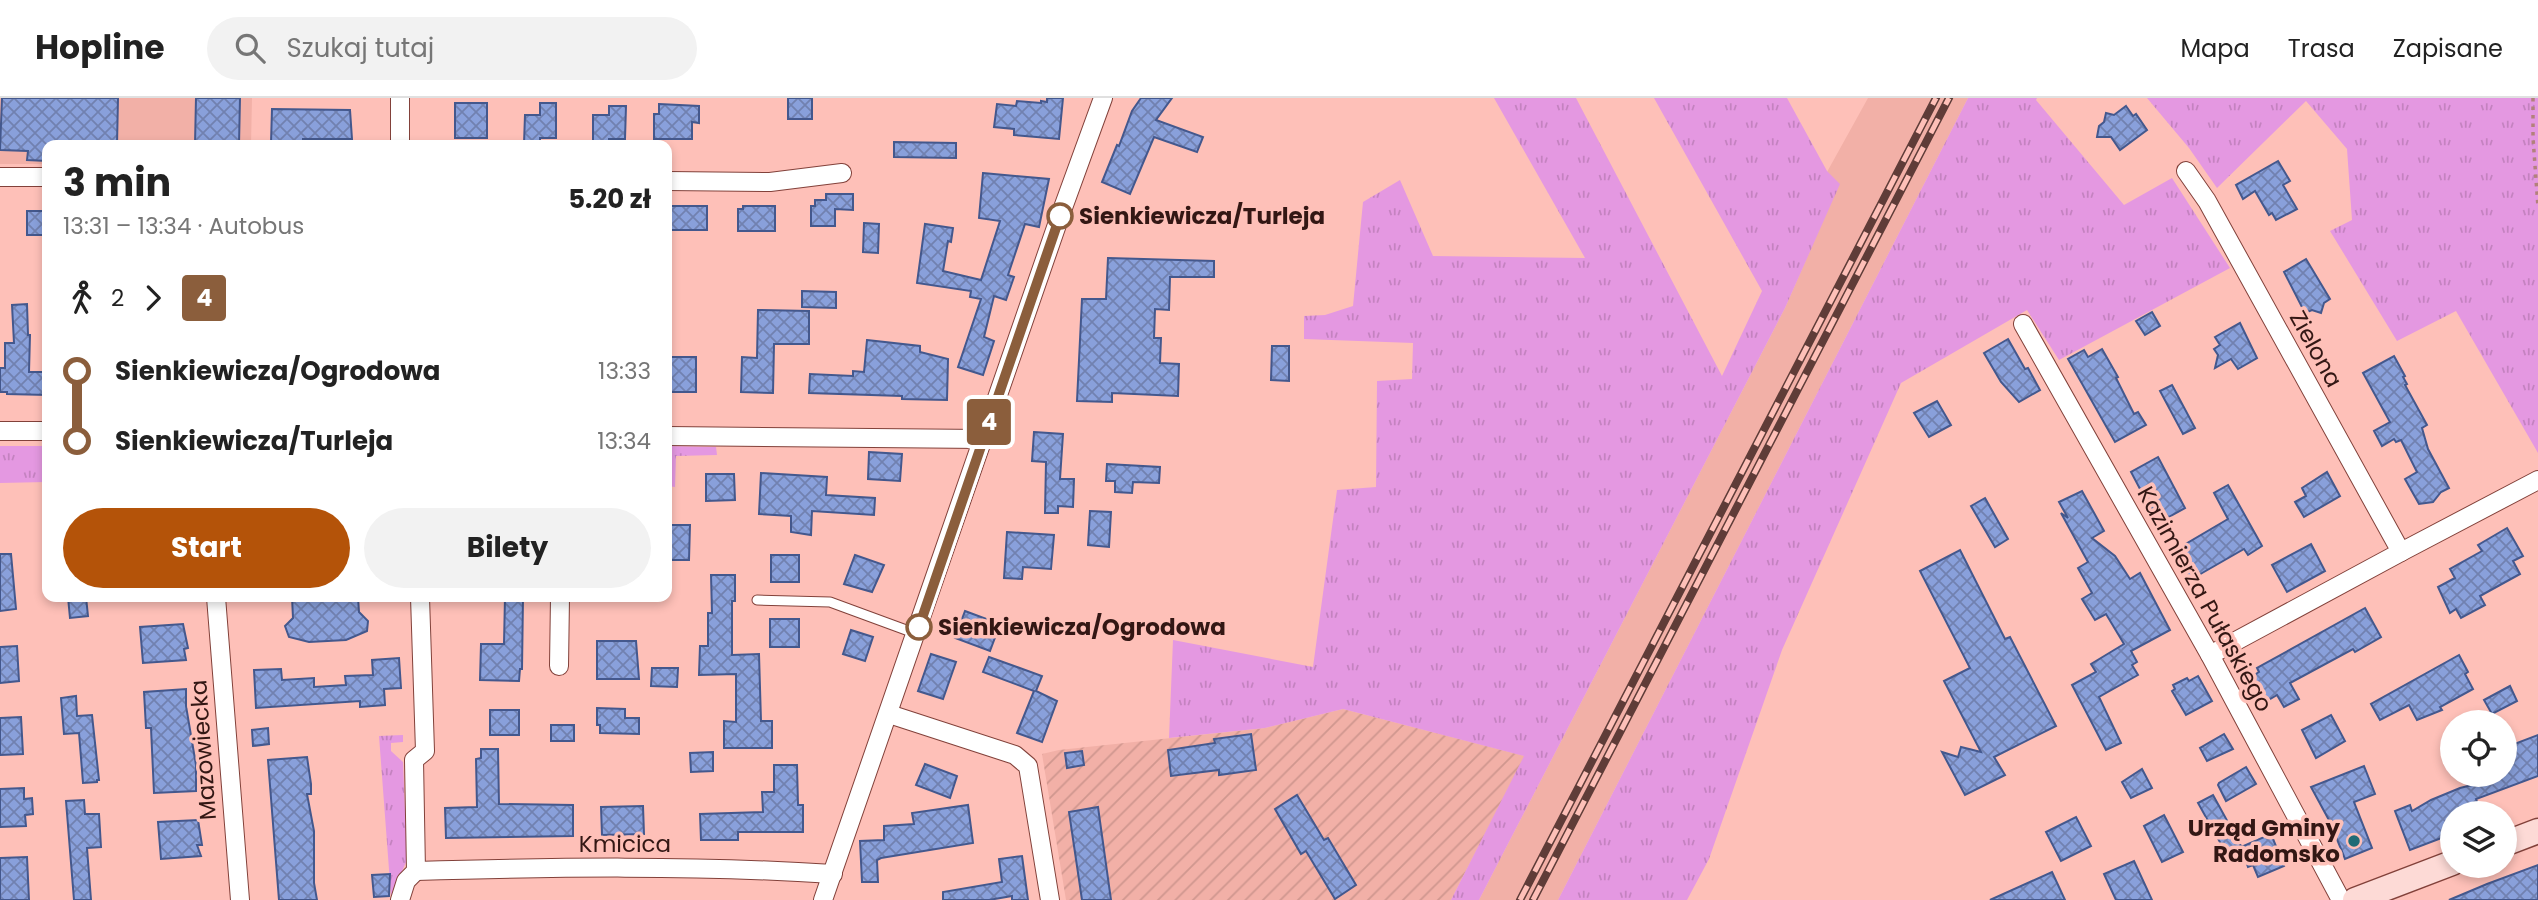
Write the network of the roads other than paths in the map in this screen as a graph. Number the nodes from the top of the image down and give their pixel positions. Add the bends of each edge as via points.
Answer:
1 (400, 98) edge
2 (1103, 98) edge
3 (400, 140) edge
4 (2186, 171) dead end
5 (842, 173) dead end
6 (0, 177) edge
7 (42, 177) edge
8 (672, 181) edge
9 (2024, 324) dead end
10 (0, 431) edge
11 (42, 431) edge
12 (672, 436) edge
13 (983, 439) junction
14 (2538, 480) edge
15 (2401, 552) junction
16 (757, 600) dead end
17 (216, 602) edge
18 (420, 602) edge
19 (560, 602) edge
20 (917, 634) junction
21 (2210, 655) junction
22 (559, 666) dead end
23 (888, 714) junction
24 (2538, 831) edge
25 (2517, 839) edge
26 (2440, 868) edge
27 (416, 871) junction
28 (833, 874) junction
29 (240, 900) edge
30 (400, 900) edge
31 (823, 900) edge
32 (1049, 900) edge
33 (2341, 900) edge
34 (2355, 900) edge

1 - 3 street
2 - 13 street
4 - 15 street, Zielona via 2207,201
5 - 8 street via 770,182
6 - 7 street
9 - 21 street, Kazimierza Pułaskiego
10 - 11 street
12 - 13 street
13 - 20 street
14 - 15 street
15 - 21 street
16 - 20 lane via 830,602
17 - 29 street, Mazowiecka
18 - 27 street via 425,751 414,760
19 - 22 street
20 - 23 street
21 - 33 street, Kazimierza Pułaskiego
23 - 28 street
23 - 32 street via 1015,755 1028,766
24 - 25 street
26 - 34 street
27 - 28 street, Kmicica via 757,869
27 - 30 street via 406,881
28 - 31 street

